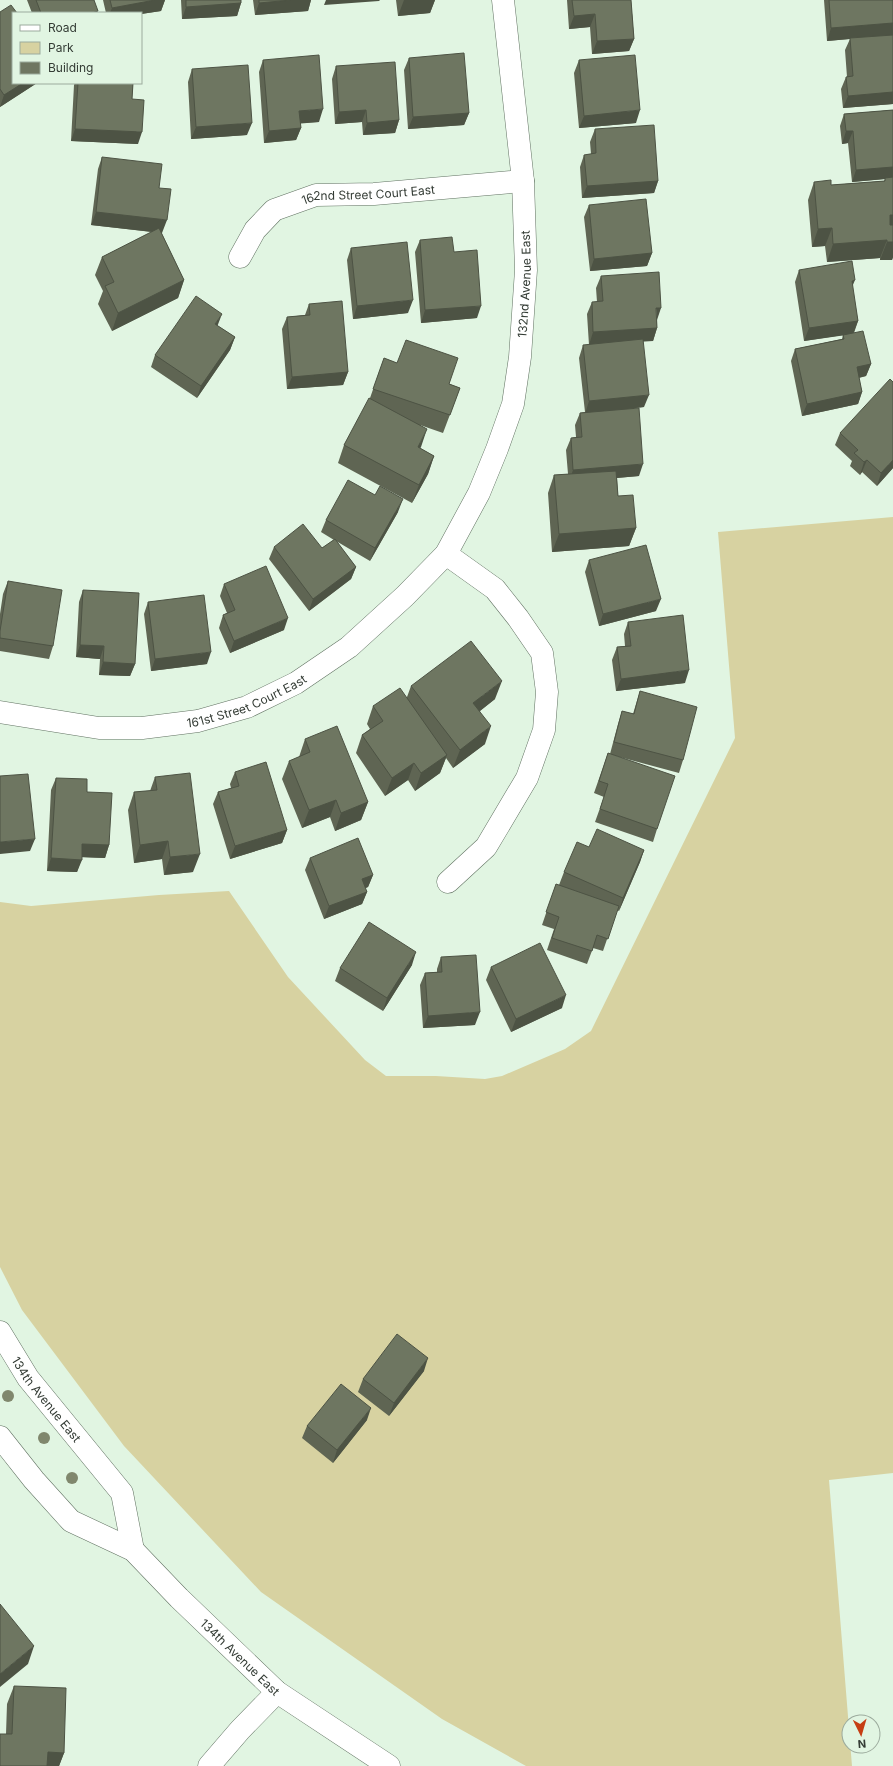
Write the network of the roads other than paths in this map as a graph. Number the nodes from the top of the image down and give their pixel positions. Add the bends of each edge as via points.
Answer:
1 (503, 0) edge
2 (523, 181) junction
3 (240, 257) dead end
4 (446, 554) junction
5 (0, 712) edge
6 (448, 882) dead end
7 (0, 1332) edge
8 (0, 1437) edge
9 (133, 1550) junction
10 (277, 1692) junction
11 (210, 1766) edge
12 (389, 1766) edge

1 - 2 street, 132nd Avenue East
2 - 3 street, 162nd Street Court East via 374,194 316,195 274,210 255,230
2 - 4 street, 132nd Avenue East via 526,270 520,357 513,404 479,493
4 - 5 street, 161st Street Court East via 349,647 296,683 247,707 198,721 142,728 99,728
4 - 6 street via 495,589 518,618 542,653 547,692 544,730 527,778 486,847
7 - 9 street, 134th Avenue East via 28,1378 122,1493
8 - 9 street, 134th Avenue East via 71,1521
9 - 10 street, 134th Avenue East
10 - 11 street, 134th Avenue East
10 - 12 street

